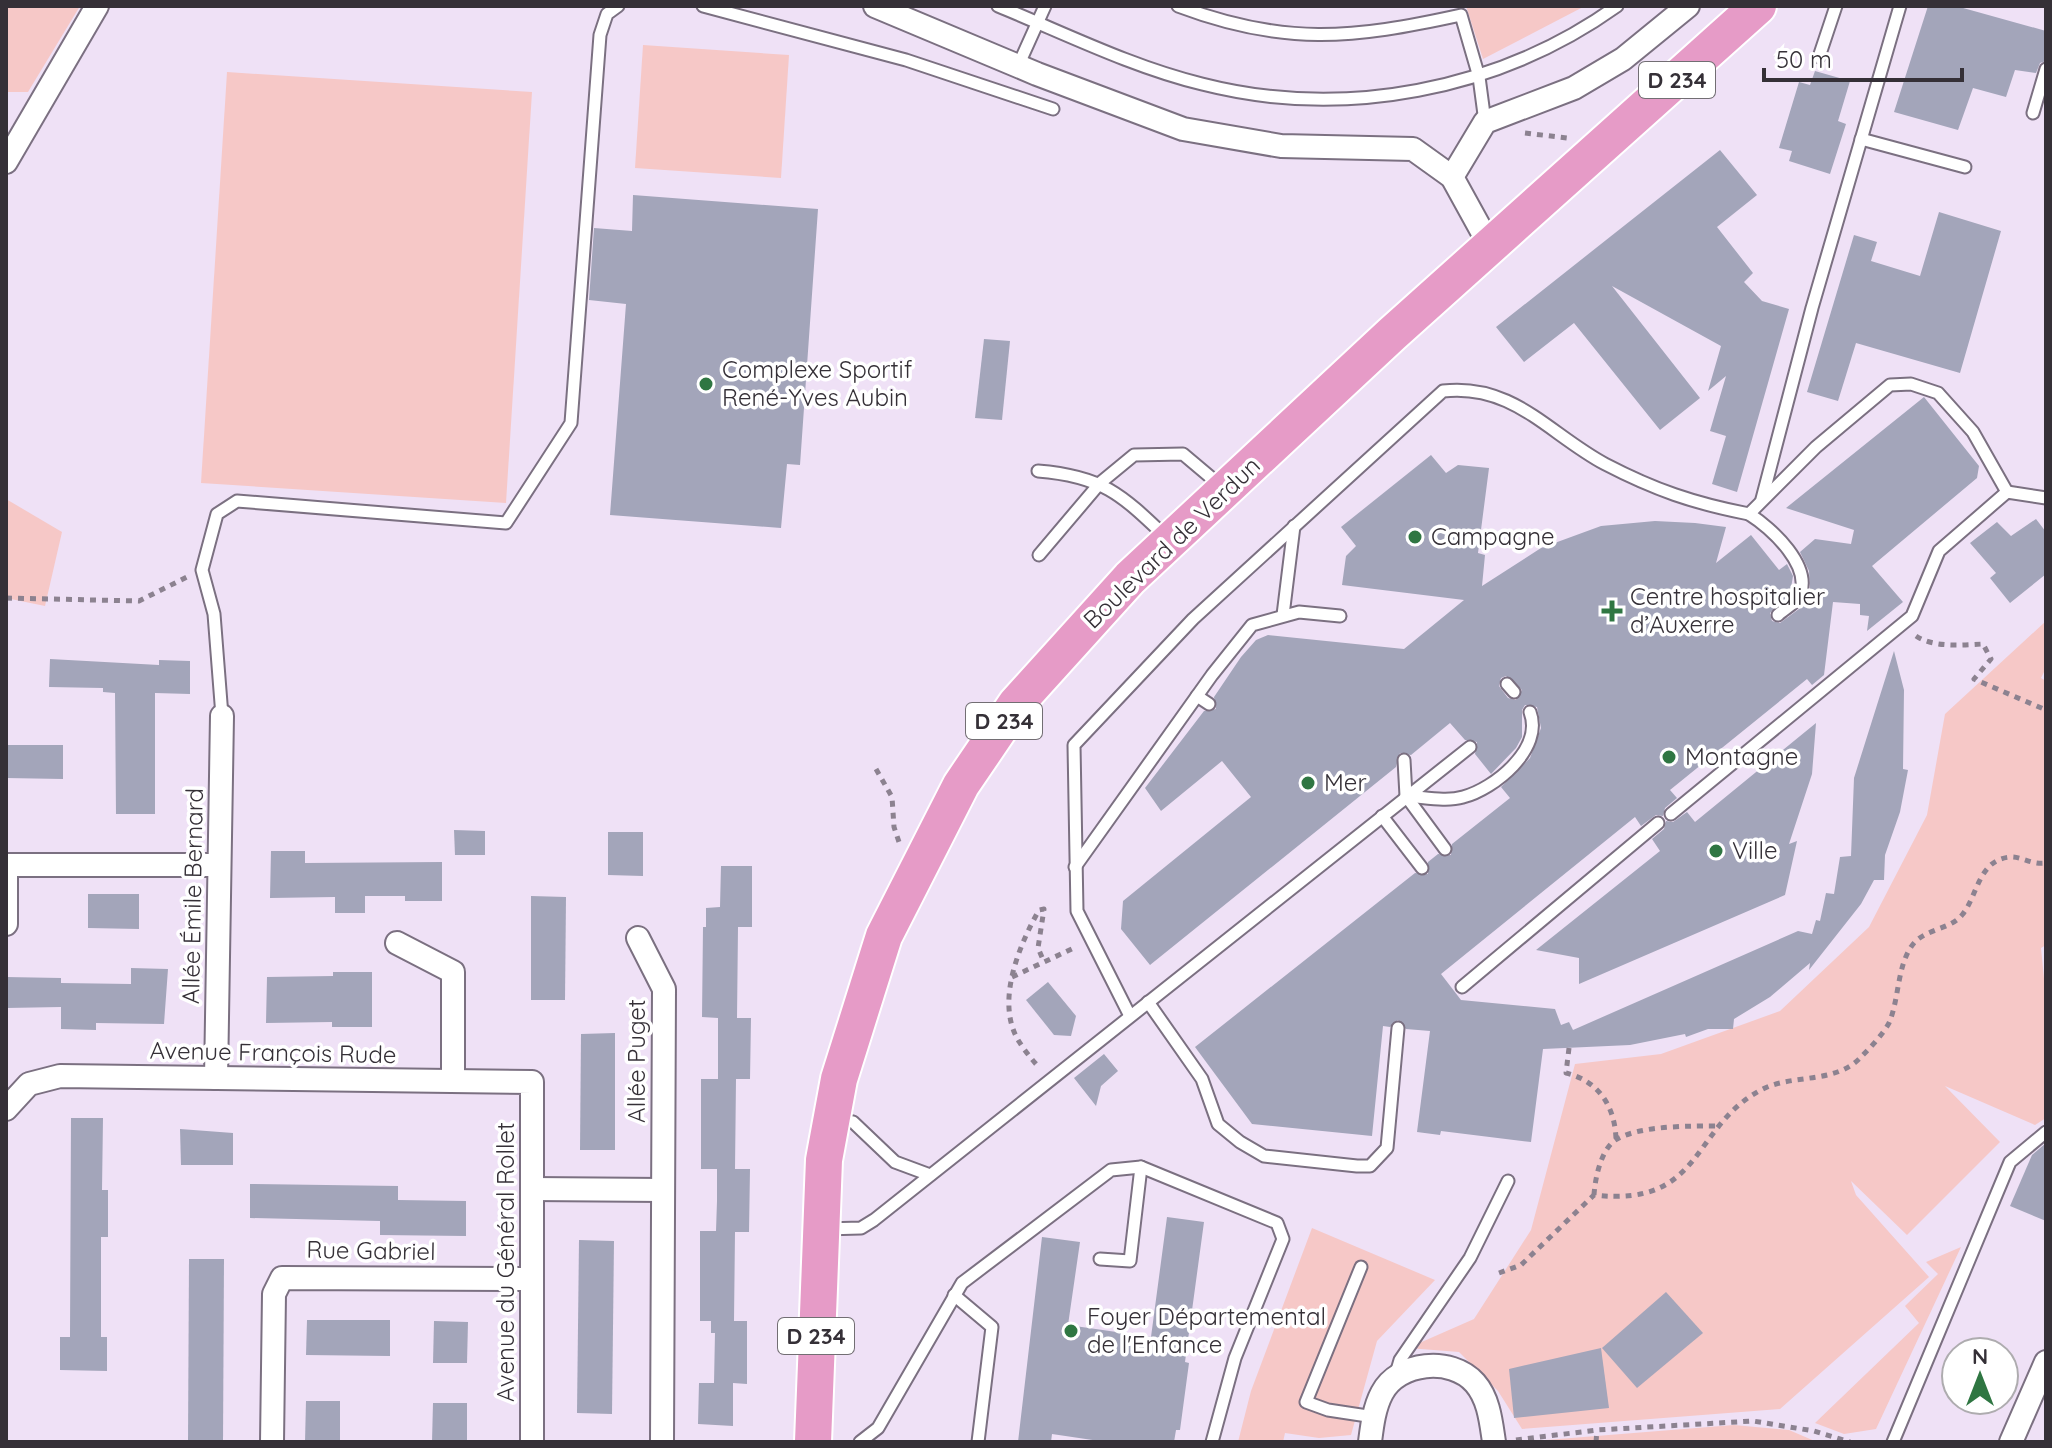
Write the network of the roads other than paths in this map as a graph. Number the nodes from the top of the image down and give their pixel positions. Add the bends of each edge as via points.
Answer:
1 (97, 6) edge
2 (618, 6) edge
3 (703, 6) edge
4 (875, 6) edge
5 (998, 6) edge
6 (1045, 6) edge
7 (1178, 6) edge
8 (1688, 6) edge
9 (1758, 6) edge
10 (1836, 6) edge
11 (1900, 6) edge
12 (1613, 7) edge
13 (1038, 22) junction
14 (1819, 57) dead end
15 (1018, 66) junction
16 (2046, 69) edge
17 (1479, 77) junction
18 (1053, 109) dead end
19 (2033, 113) dead end
20 (1494, 120) junction
21 (1861, 139) junction
22 (6, 162) edge
23 (1965, 167) dead end
24 (1452, 177) junction
25 (1490, 246) junction
26 (1038, 471) dead end
27 (1100, 483) junction
28 (1224, 489) junction
29 (2007, 492) junction
30 (2046, 498) edge
31 (1762, 499) junction
32 (1749, 514) junction
33 (1294, 526) junction
34 (1169, 540) junction
35 (1039, 555) dead end
36 (1283, 615) junction
37 (1778, 615) dead end
38 (1340, 616) dead end
39 (1197, 696) junction
40 (1209, 704) dead end
41 (1530, 712) dead end
42 (222, 716) joint
43 (1470, 747) dead end
44 (1404, 760) dead end
45 (1406, 796) junction
46 (1671, 814) dead end
47 (1382, 816) junction
48 (1658, 823) dead end
49 (1445, 849) dead end
50 (219, 865) junction
51 (1075, 868) junction
52 (1422, 868) dead end
53 (6, 924) edge
54 (638, 938) dead end
55 (397, 943) dead end
56 (1462, 987) dead end
57 (1148, 1002) junction
58 (1130, 1016) junction
59 (1398, 1028) dead end
60 (216, 1078) junction
61 (453, 1081) junction
62 (532, 1082) joint
63 (12, 1101) edge
64 (831, 1118) junction
65 (2046, 1132) edge
66 (1141, 1167) junction
67 (930, 1175) junction
68 (1508, 1181) dead end
69 (532, 1189) junction
70 (663, 1190) junction
71 (819, 1229) junction
72 (1100, 1259) dead end
73 (1361, 1267) dead end
74 (531, 1279) junction
75 (954, 1295) junction
76 (2046, 1362) edge
77 (1395, 1377) junction
78 (1374, 1417) junction
79 (1502, 1441) edge
80 (272, 1442) edge
81 (532, 1442) edge
82 (662, 1442) edge
83 (813, 1442) edge
84 (860, 1442) edge
85 (978, 1442) edge
86 (1212, 1442) edge
87 (1370, 1442) edge
88 (1893, 1442) edge
89 (2011, 1442) edge

1 - 22 street
2 - 42 lane via 607,14 600,35 571,423 506,523 237,501 217,514 202,570 214,614
3 - 18 lane via 906,60
4 - 15 street
5 - 13 lane
6 - 13 lane
7 - 17 lane via 1253,30 1333,36 1461,15
8 - 20 street via 1623,59 1574,88
9 - 25 main road, Boulevard de Verdun / D 234
10 - 14 lane
11 - 21 lane
12 - 17 lane via 1579,33
13 - 15 lane
13 - 17 lane via 1189,80 1284,100 1379,97
15 - 24 street via 1183,129 1281,146 1413,149
16 - 19 lane
17 - 20 lane
20 - 24 street
21 - 23 lane
21 - 31 lane
24 - 25 street
25 - 28 main road, Boulevard de Verdun / D 234
26 - 27 lane via 1076,474
27 - 28 lane via 1134,455 1183,454
27 - 34 lane via 1129,501
27 - 35 lane
28 - 34 main road, Boulevard de Verdun / D 234
29 - 30 lane
29 - 31 lane via 1973,432 1938,393 1911,384 1890,385
29 - 46 lane via 1939,551 1912,616
31 - 32 lane
32 - 33 lane via 1684,501 1603,463 1524,408 1470,388 1443,391
32 - 37 lane via 1767,525 1797,565 1798,598
33 - 36 lane
33 - 51 lane via 1193,619 1074,745
34 - 64 main road, Boulevard de Verdun / D 234 via 1016,704 961,785 884,936
36 - 38 lane
36 - 39 lane via 1252,625
39 - 40 lane
39 - 51 lane
41 - 45 lane via 1533,728 1526,745 1487,789 1459,798
42 - 50 street, Allée Émile Bernard
43 - 45 lane
44 - 45 lane
45 - 47 lane
45 - 49 lane
47 - 52 lane
47 - 57 lane
48 - 56 lane
50 - 53 street via 6,865
50 - 60 street, Allée Émile Bernard
51 - 58 lane via 1077,911
54 - 70 street, Allée Puget via 664,989
55 - 61 street via 453,972
57 - 58 lane
57 - 59 lane via 1202,1079 1218,1124 1240,1142 1264,1156 1357,1166 1370,1166 1387,1148
58 - 67 lane
60 - 61 street, Avenue François Rude
60 - 63 street, Avenue François Rude via 60,1076 37,1081
61 - 62 street, Avenue François Rude
62 - 69 street, Avenue du Général Rollet
64 - 67 lane via 853,1122 895,1162
64 - 71 main road, Boulevard de Verdun / D 234
65 - 88 lane via 2010,1162
66 - 72 lane via 1130,1261
66 - 75 lane via 1111,1170 1072,1196 962,1283
66 - 86 lane via 1277,1223 1283,1239 1235,1358
67 - 71 lane via 861,1228
68 - 77 lane via 1470,1258 1400,1360
69 - 70 street
69 - 74 street, Avenue du Général Rollet
70 - 82 street, Allée Puget
71 - 83 main road, D 234
73 - 78 lane via 1306,1402
74 - 80 street, Rue Gabriel via 282,1278 274,1294
74 - 81 street, Avenue du Général Rollet
75 - 84 lane via 878,1428
75 - 85 lane via 992,1327
76 - 89 street
77 - 78 street via 1382,1392
77 - 79 street via 1433,1365 1456,1370 1474,1381
78 - 87 street

